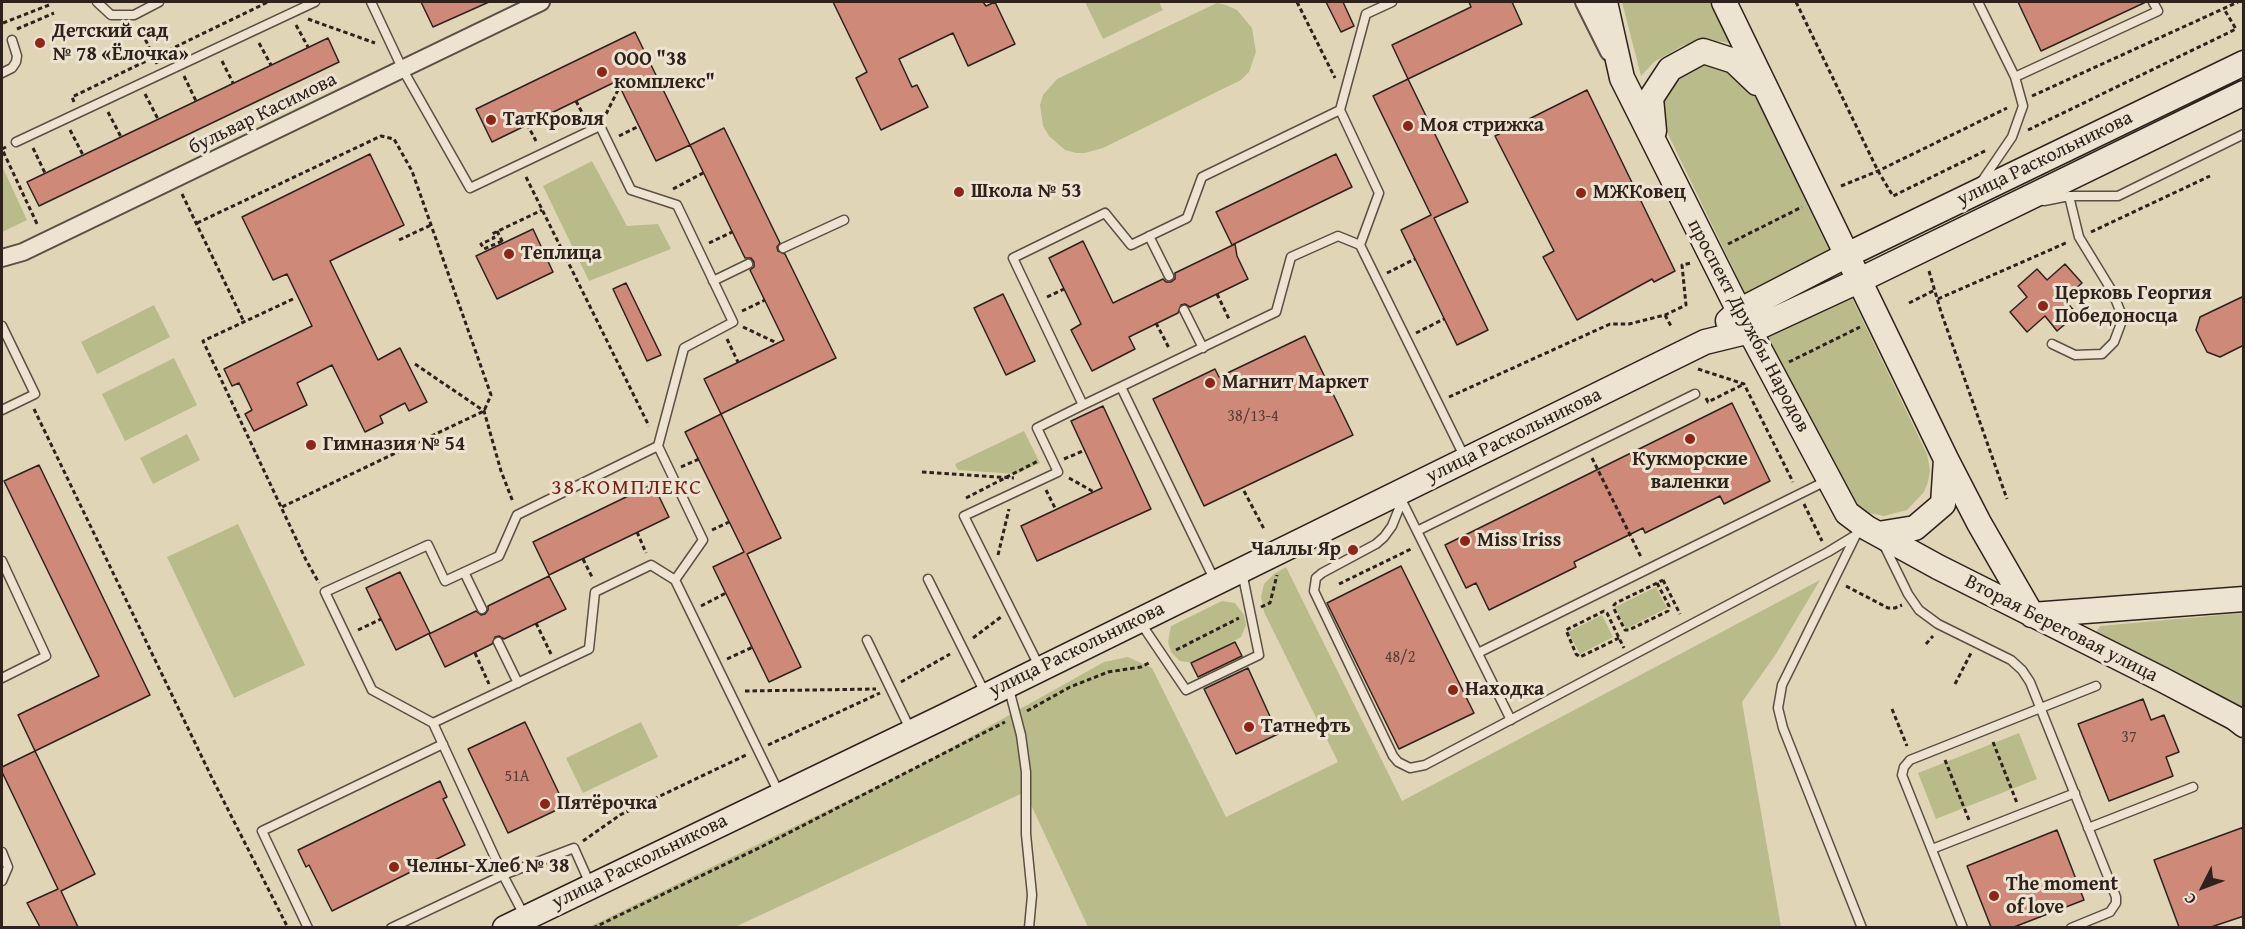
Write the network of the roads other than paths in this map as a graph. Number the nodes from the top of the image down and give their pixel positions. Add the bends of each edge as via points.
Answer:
1 (97, 2) edge
2 (159, 2) edge
3 (315, 2) edge
4 (371, 2) edge
5 (541, 2) edge
6 (1392, 2) edge
7 (1584, 2) edge
8 (1605, 2) edge
9 (1724, 2) edge
10 (1978, 2) edge
11 (2153, 2) edge
12 (10, 37) road end
13 (2244, 63) edge
14 (403, 70) junction
15 (2, 73) edge
16 (2014, 77) junction
17 (1622, 78) junction
18 (1767, 93) junction
19 (2244, 93) edge
20 (1340, 110) junction
21 (2244, 134) edge
22 (16, 142) road end
23 (1655, 145) junction
24 (1972, 195) junction
25 (2069, 196) junction
26 (2008, 208) junction
27 (844, 220) dead end
28 (1149, 236) junction
29 (1360, 245) junction
30 (783, 249) dead end
31 (1847, 255) junction
32 (2, 258) edge
33 (748, 264) dead end
34 (1169, 276) dead end
35 (1860, 280) junction
36 (713, 281) junction
37 (1184, 310) dead end
38 (1744, 321) junction
39 (2, 326) edge
40 (2052, 344) dead end
41 (1203, 348) junction
42 (1121, 387) junction
43 (1699, 392) road end
44 (1083, 405) junction
45 (2, 410) edge
46 (658, 446) junction
47 (1946, 459) junction
48 (1466, 460) junction
49 (1829, 480) junction
50 (1400, 497) junction
51 (1847, 513) joint
52 (1417, 531) junction
53 (1867, 532) junction
54 (2, 561) edge
55 (1241, 570) junction
56 (464, 572) junction
57 (928, 579) dead end
58 (675, 580) junction
59 (1215, 582) junction
60 (2244, 599) edge
61 (482, 609) dead end
62 (2032, 615) junction
63 (1138, 620) junction
64 (867, 640) dead end
65 (498, 642) dead end
66 (1478, 653) junction
67 (1041, 669) junction
68 (2, 678) edge
69 (518, 683) junction
70 (1008, 685) junction
71 (2096, 686) dead end
72 (986, 696) junction
73 (2041, 708) junction
74 (1511, 720) junction
75 (433, 723) junction
76 (2244, 725) edge
77 (912, 732) junction
78 (443, 744) junction
79 (2193, 787) dead end
80 (2075, 793) junction
81 (781, 795) junction
82 (2088, 828) junction
83 (1932, 849) junction
84 (2, 852) edge
85 (503, 875) junction
86 (2, 881) edge
87 (591, 886) junction
88 (515, 922) edge
89 (308, 927) edge
90 (391, 927) edge
91 (1029, 927) edge
92 (1862, 927) edge
93 (1963, 927) edge
94 (2071, 927) edge

1 - 2 lane via 111,15 134,15
3 - 22 lane
4 - 14 lane
5 - 14 street, бульвар Касимова
6 - 20 lane via 1366,14
7 - 17 street
8 - 17 street, проспект Дружбы Народов
9 - 18 street
10 - 16 lane
11 - 16 lane via 2158,11
12 - 15 lane via 16,62
13 - 24 street, улица Раскольникова
14 - 32 street, бульвар Касимова via 45,242
14 - 36 lane via 470,188 596,128 631,190 676,205
16 - 24 lane via 2023,106 2012,137
17 - 23 street, проспект Дружбы Народов
18 - 23 street via 1734,61 1703,51 1670,69 1652,98
18 - 31 street
19 - 26 street, улица Раскольникова
20 - 28 lane via 1202,177 1187,218
20 - 29 lane via 1379,194
21 - 25 lane via 2118,196
23 - 38 street, проспект Дружбы Народов
24 - 31 street, улица Раскольникова
25 - 26 lane
25 - 40 lane via 2079,237 2112,291 2123,318 2115,342 2102,354 2075,355
26 - 35 street, улица Раскольникова
27 - 30 lane
28 - 34 lane
28 - 44 lane via 1131,245 1105,213 1013,258
29 - 41 lane via 1338,236 1291,257 1276,312
29 - 48 lane
31 - 35 street
31 - 38 street, улица Раскольникова
33 - 36 lane
35 - 38 street, улица Раскольникова
35 - 47 street
36 - 46 lane via 732,320 684,348
37 - 41 lane
38 - 48 street, улица Раскольникова
38 - 49 street, проспект Дружбы Народов
39 - 45 lane via 35,394
41 - 42 lane
42 - 44 lane
42 - 59 lane
43 - 52 lane
44 - 67 lane via 1037,428 1058,472 964,516
46 - 56 lane via 517,514 499,556
46 - 58 lane via 703,540
47 - 53 street via 1943,504 1915,528
47 - 62 street
48 - 50 street, улица Раскольникова
49 - 51 street, проспект Дружбы Народов
49 - 66 lane
50 - 52 lane
50 - 55 street, улица Раскольникова
50 - 74 lane via 1392,526 1384,537 1322,573 1314,584 1316,598 1388,745 1398,762 1417,768
51 - 53 street, Вторая Береговая улица
52 - 66 lane
53 - 62 street, Вторая Береговая улица
53 - 73 lane via 1926,617 2017,665 2030,682
53 - 74 lane
53 - 92 lane via 1834,580 1782,685 1778,708
54 - 68 lane via 46,656
55 - 59 street, улица Раскольникова
55 - 63 lane via 1260,655 1186,690
56 - 61 lane
56 - 75 lane via 446,581 428,544 325,592 372,690
57 - 72 lane
58 - 69 lane via 651,565 595,592 589,649
58 - 81 lane
59 - 63 street, улица Раскольникова
60 - 62 street
62 - 76 street, Вторая Береговая улица
63 - 67 street, улица Раскольникова
64 - 77 lane
65 - 69 lane
66 - 74 lane
67 - 70 street, улица Раскольникова
69 - 75 lane
70 - 72 street, улица Раскольникова
70 - 91 lane via 1022,735 1026,772 1032,896
71 - 73 lane
72 - 77 street, улица Раскольникова
73 - 80 lane
73 - 83 lane via 1912,759 1904,767 1902,775
75 - 78 lane
77 - 81 street, улица Раскольникова
78 - 85 lane
78 - 89 lane via 262,831
79 - 82 lane
80 - 82 lane
80 - 83 lane
81 - 87 street, улица Раскольникова
82 - 94 lane via 2116,903 2110,912
83 - 93 lane
84 - 86 lane via 9,867
85 - 87 lane via 574,848
85 - 88 lane
85 - 90 lane
87 - 88 street, улица Раскольникова

